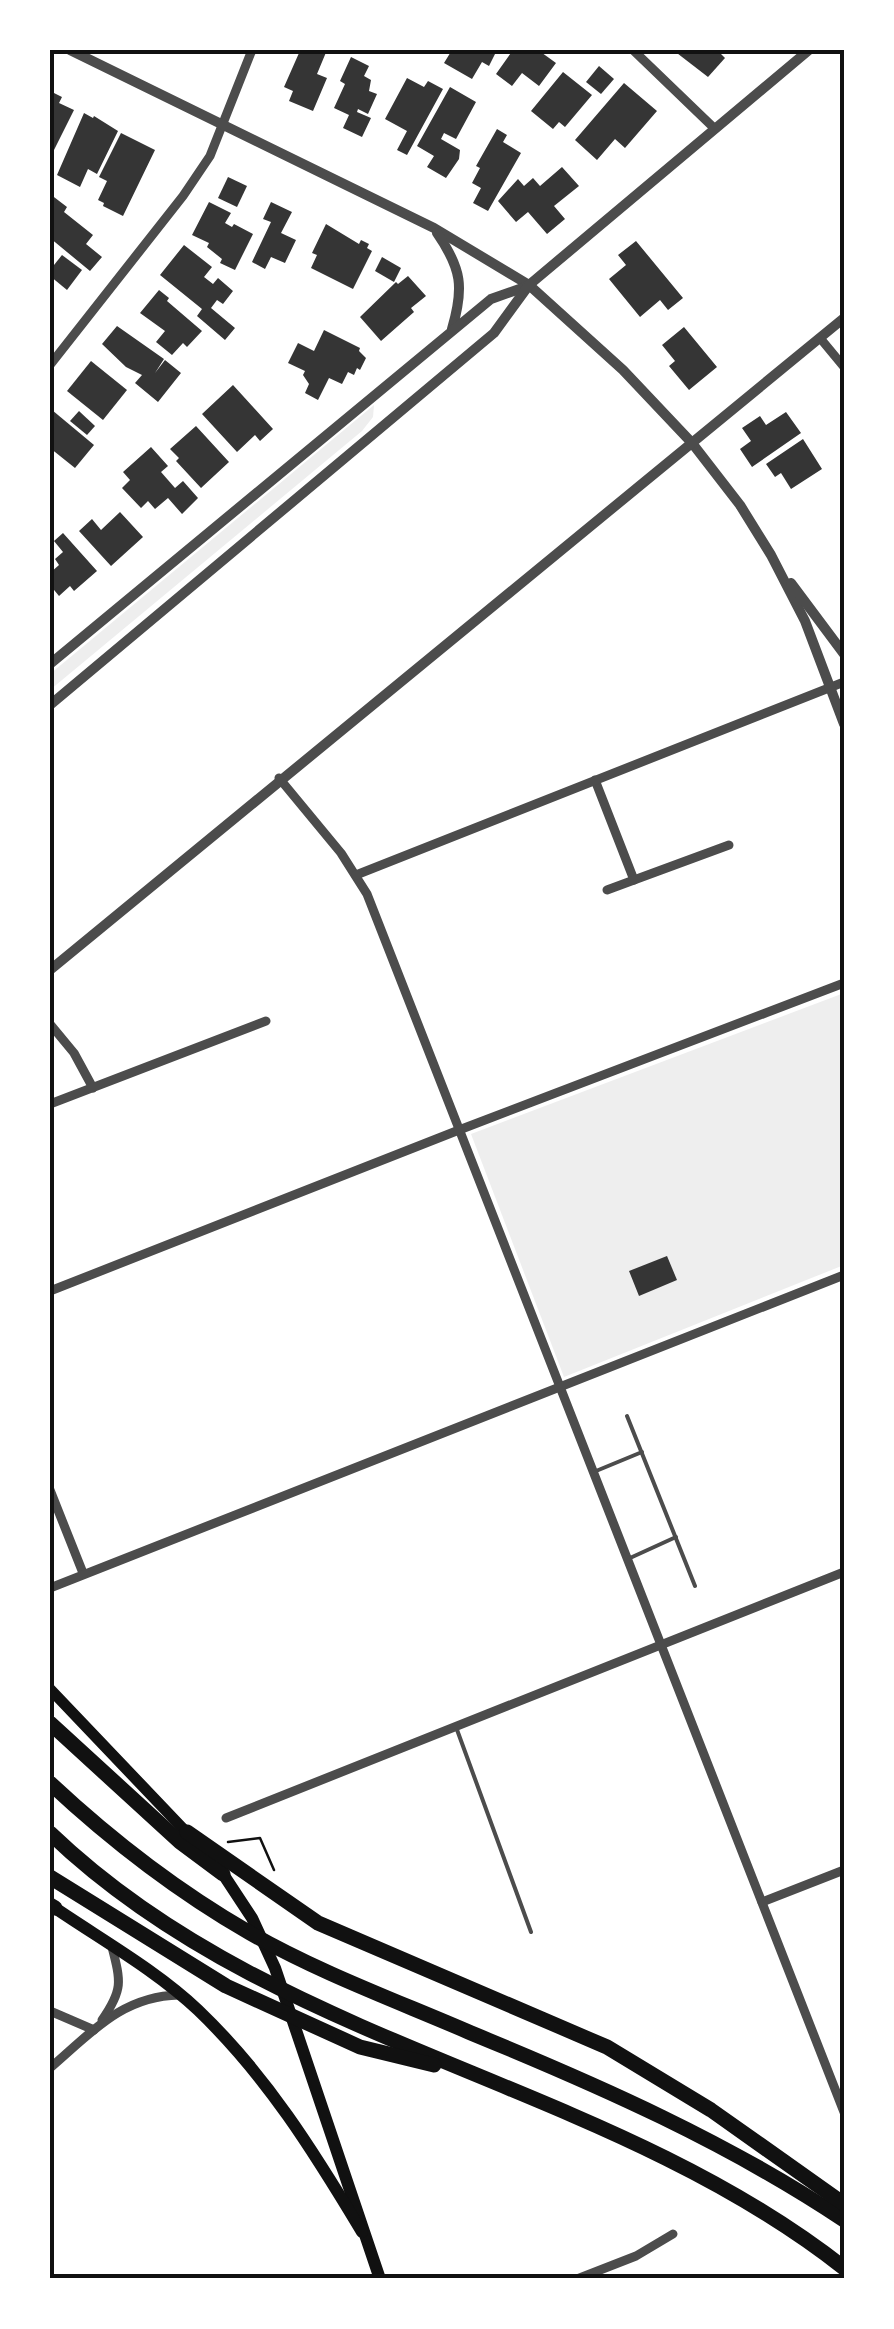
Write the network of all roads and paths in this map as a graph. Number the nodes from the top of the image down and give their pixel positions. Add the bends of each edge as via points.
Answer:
1 (70, 50) edge
2 (252, 50) edge
3 (634, 50) edge
4 (808, 50) edge
5 (222, 122) junction
6 (714, 128) junction
7 (434, 228) junction
8 (529, 285) junction
9 (844, 318) edge
10 (452, 330) junction
11 (820, 338) junction
12 (50, 365) edge
13 (844, 366) edge
14 (692, 442) junction
15 (771, 555) junction
16 (844, 654) edge
17 (50, 664) edge
18 (844, 682) edge
19 (830, 688) junction
20 (50, 704) edge
21 (844, 724) edge
22 (279, 778) junction
23 (596, 780) junction
24 (729, 845) dead end
25 (356, 875) junction
26 (634, 880) junction
27 (607, 890) dead end
28 (50, 970) edge
29 (844, 983) edge
30 (266, 1021) dead end
31 (50, 1024) edge
32 (93, 1088) junction
33 (50, 1104) edge
34 (459, 1130) junction
35 (844, 1275) edge
36 (50, 1291) edge
37 (559, 1388) junction
38 (627, 1416) dead end
39 (642, 1452) junction
40 (592, 1472) junction
41 (50, 1490) edge
42 (676, 1537) junction
43 (626, 1560) junction
44 (844, 1572) edge
45 (83, 1573) junction
46 (695, 1586) dead end
47 (50, 1588) edge
48 (659, 1646) junction
49 (50, 1688) edge
50 (50, 1723) edge
51 (456, 1727) junction
52 (50, 1782) edge
53 (226, 1818) dead end
54 (187, 1832) junction
55 (50, 1834) edge
56 (264, 1845) dead end
57 (844, 1870) edge
58 (223, 1874) junction
59 (50, 1877) edge
60 (279, 1882) dead end
61 (762, 1902) junction
62 (51, 1906) edge
63 (531, 1932) dead end
64 (112, 1947) junction
65 (179, 1995) junction
66 (50, 2011) edge
67 (94, 2030) junction
68 (50, 2068) edge
69 (477, 2075) junction
70 (844, 2112) edge
71 (844, 2204) edge
72 (844, 2220) edge
73 (362, 2232) junction
74 (672, 2234) dead end
75 (844, 2268) edge
76 (380, 2279) edge
77 (577, 2279) edge

1 - 5 street
2 - 5 street
3 - 6 street
4 - 6 street
5 - 7 street
5 - 12 street via 210,156 183,196
6 - 8 street
7 - 8 street
7 - 10 street via 459,275
8 - 10 street via 491,299
8 - 14 street
8 - 20 street via 494,334
9 - 11 street
10 - 17 street
11 - 13 street
11 - 14 street
14 - 15 street
14 - 22 street
15 - 16 street
15 - 19 street
18 - 19 street
19 - 21 street
19 - 23 street
22 - 25 street
22 - 28 street
23 - 25 street
23 - 26 street
24 - 26 street
25 - 34 street
26 - 27 street
29 - 34 street
30 - 32 street
31 - 32 street
32 - 33 street
34 - 36 street
34 - 37 street
35 - 37 street
37 - 40 street
37 - 45 street
38 - 39 lane
39 - 40 lane
39 - 42 lane
40 - 43 street
41 - 45 street
42 - 43 lane
42 - 46 lane
43 - 48 street
44 - 48 street
45 - 47 street
48 - 51 street
48 - 61 street
49 - 54 main road
50 - 58 highway
51 - 53 street
51 - 63 lane
52 - 72 highway via 164,1878 253,1934 642,2106
54 - 58 main road
54 - 71 highway via 318,1924 607,2048 725,2119
55 - 69 highway via 144,1909 236,1968
56 - 60 path
57 - 61 street
58 - 73 main road via 275,1968
59 - 69 highway via 226,1986 316,2030 360,2048
61 - 70 street
62 - 64 main road
64 - 65 main road
64 - 67 street via 118,1996
65 - 67 street via 126,2005
65 - 73 main road via 253,2069 308,2142
66 - 67 street
67 - 68 street
69 - 75 highway via 692,2173
73 - 76 main road
74 - 77 street

